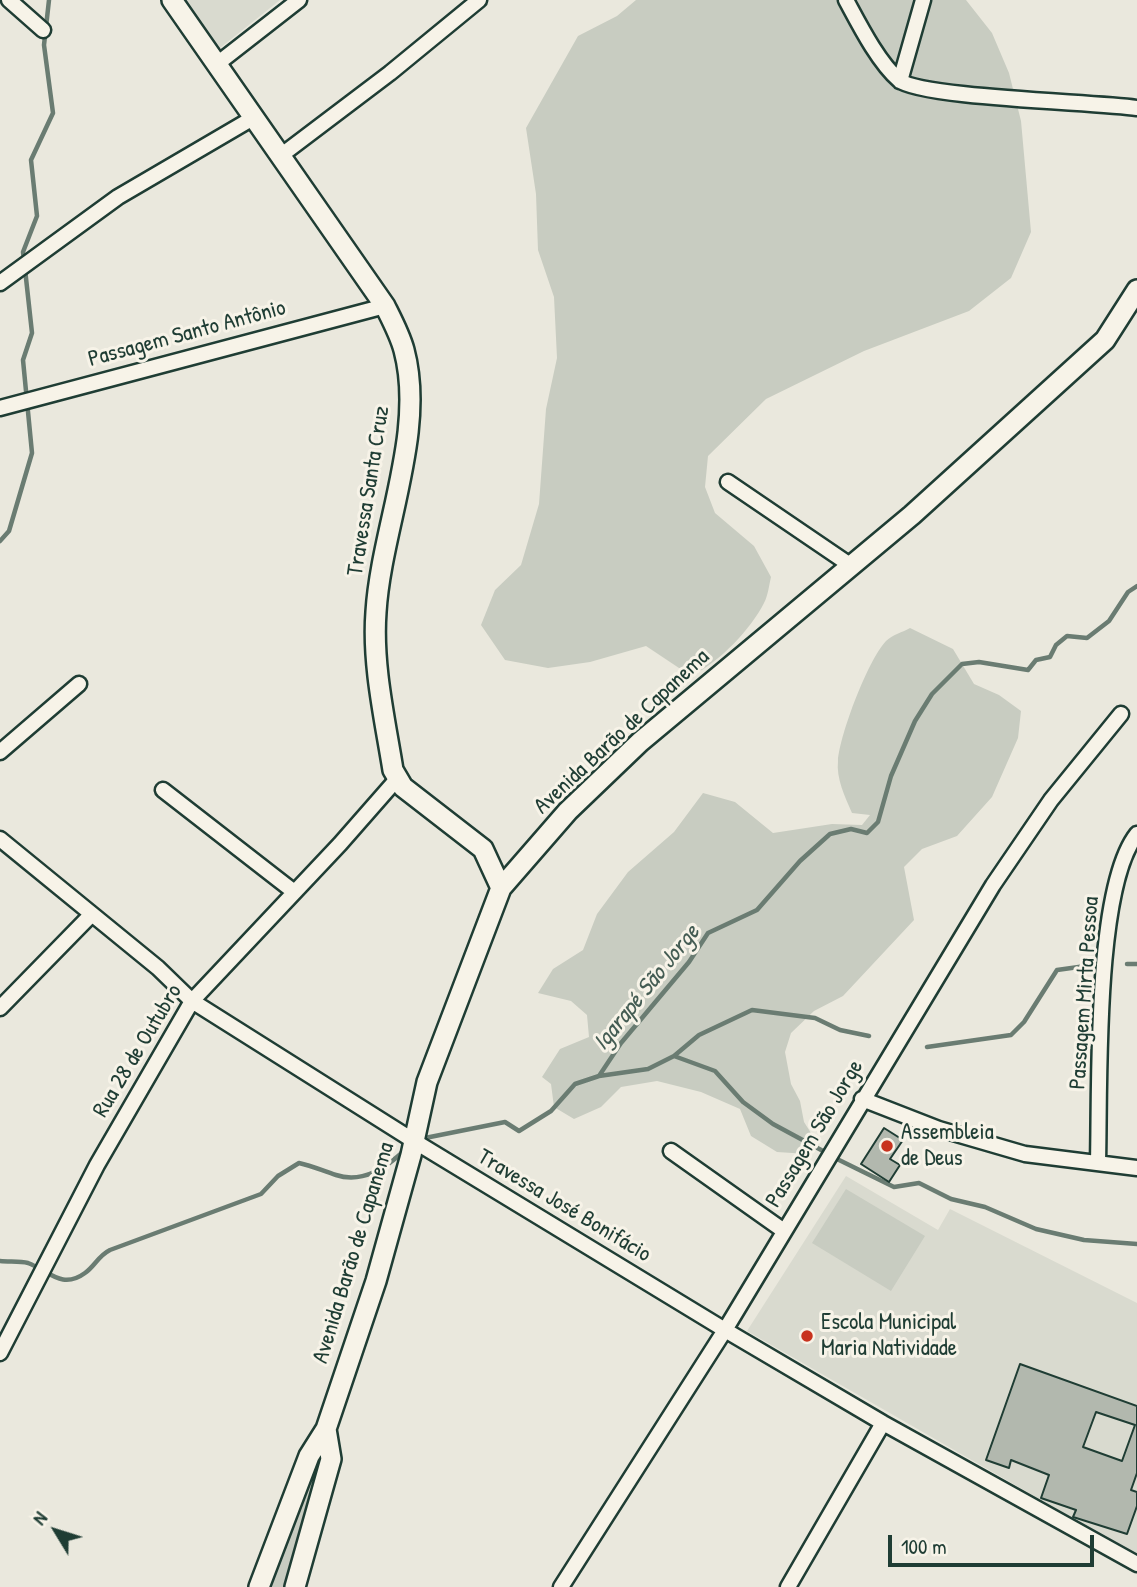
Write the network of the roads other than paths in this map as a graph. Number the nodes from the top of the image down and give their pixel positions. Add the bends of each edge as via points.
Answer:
1 (9, 0) edge
2 (172, 0) edge
3 (299, 0) edge
4 (479, 0) edge
5 (846, 0) edge
6 (923, 0) edge
7 (43, 30) dead end
8 (217, 64) junction
9 (900, 81) junction
10 (1137, 108) edge
11 (253, 118) junction
12 (279, 157) junction
13 (0, 283) edge
14 (1137, 290) edge
15 (386, 306) junction
16 (0, 408) edge
17 (727, 482) dead end
18 (850, 565) junction
19 (79, 684) dead end
20 (1121, 713) dead end
21 (0, 752) edge
22 (397, 779) junction
23 (163, 790) dead end
24 (1137, 834) edge
25 (0, 839) edge
26 (501, 888) junction
27 (293, 891) junction
28 (91, 915) junction
29 (192, 1000) junction
30 (0, 1008) edge
31 (862, 1098) junction
32 (414, 1141) junction
33 (671, 1151) dead end
34 (1098, 1161) junction
35 (1137, 1168) edge
36 (784, 1231) junction
37 (724, 1330) junction
38 (0, 1353) edge
39 (883, 1423) junction
40 (326, 1429) junction
41 (1137, 1564) edge
42 (259, 1587) edge
43 (295, 1587) edge
44 (561, 1587) edge
45 (788, 1587) edge

1 - 7 street
2 - 8 street, Travessa Santa Cruz
3 - 8 street
4 - 12 street
5 - 9 street via 862,31
6 - 9 street
8 - 11 street, Travessa Santa Cruz
9 - 10 street via 942,92
11 - 12 street, Travessa Santa Cruz
11 - 13 street via 118,197
12 - 15 street, Travessa Santa Cruz
14 - 18 street, Avenida Barão de Capanema via 1105,340 991,446
15 - 16 street, Passagem Santo Antônio
15 - 22 street, Travessa Santa Cruz via 404,348 408,382 405,441 376,612 382,694
17 - 18 street
18 - 26 street, Avenida Barão de Capanema via 640,742 568,811
19 - 21 street
20 - 31 street, Passagem São Jorge via 1051,800 993,885
22 - 26 street via 478,844
22 - 27 street, Rua 28 de Outubro
23 - 27 street
24 - 34 street, Passagem Mirta Pessoa via 1121,862 1112,904 1103,988
25 - 28 street, Travessa José Bonifácio
26 - 32 street, Avenida Barão de Capanema via 427,1082
27 - 29 street, Rua 28 de Outubro
28 - 29 street, Travessa José Bonifácio
28 - 30 street
29 - 32 street, Travessa José Bonifácio
29 - 38 street, Rua 28 de Outubro via 97,1164
31 - 34 street via 939,1129 1025,1154
31 - 36 street, Passagem São Jorge
32 - 37 street, Travessa José Bonifácio
32 - 40 street, Avenida Barão de Capanema via 376,1281
33 - 36 street
34 - 35 street
36 - 37 street, Passagem São Jorge
37 - 39 street, Travessa José Bonifácio
37 - 44 street, Passagem São Jorge
39 - 41 street, Travessa José Bonifácio
39 - 45 street
40 - 42 street, Avenida Barão de Capanema via 309,1456
40 - 43 street, Avenida Barão de Capanema via 331,1459

